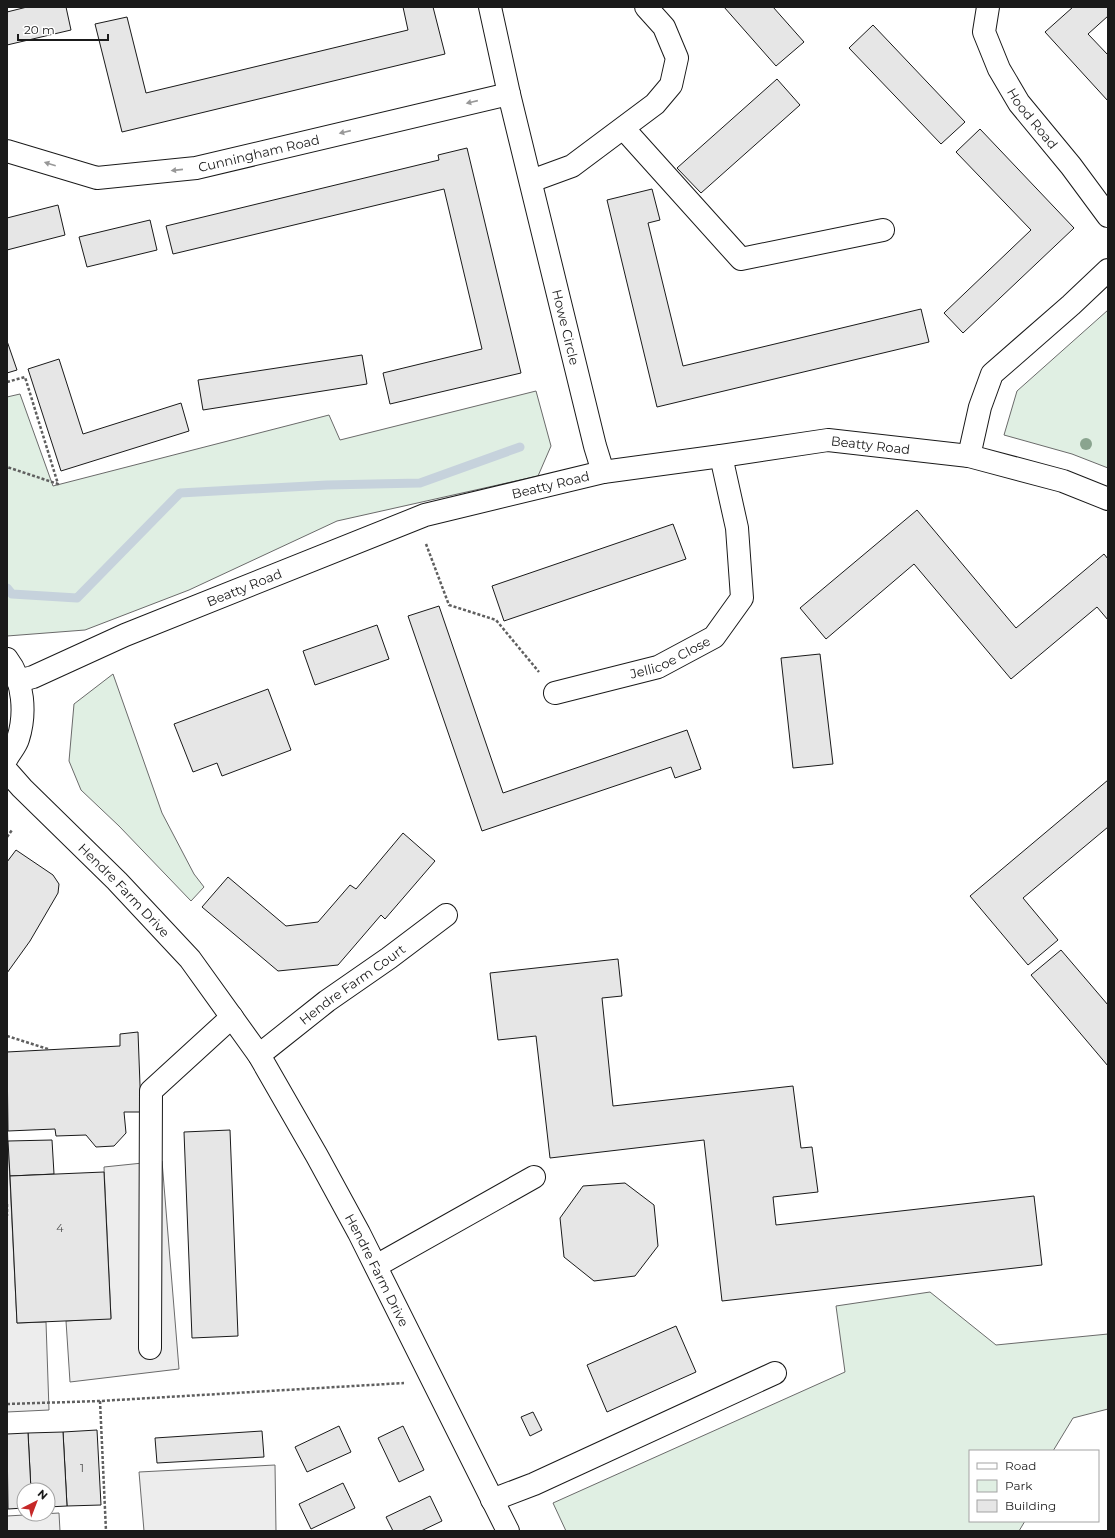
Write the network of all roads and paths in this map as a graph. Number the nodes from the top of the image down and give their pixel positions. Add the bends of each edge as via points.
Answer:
1 (490, 7) edge
2 (646, 7) edge
3 (988, 7) edge
4 (510, 94) junction
5 (624, 129) junction
6 (7, 151) edge
7 (531, 181) junction
8 (1108, 216) edge
9 (883, 230) dead end
10 (1108, 270) edge
11 (7, 382) edge
12 (721, 456) junction
13 (969, 456) junction
14 (7, 467) edge
15 (603, 472) junction
16 (1108, 499) edge
17 (425, 542) dead end
18 (7, 659) edge
19 (18, 681) junction
20 (555, 693) joint
21 (7, 758) edge
22 (7, 771) edge
23 (12, 830) dead end
24 (7, 837) edge
25 (446, 915) dead end
26 (232, 1016) junction
27 (7, 1036) edge
28 (48, 1050) dead end
29 (259, 1055) junction
30 (534, 1177) dead end
31 (7, 1204) edge
32 (7, 1216) edge
33 (376, 1266) junction
34 (150, 1348) dead end
35 (775, 1373) dead end
36 (434, 1382) junction
37 (100, 1400) junction
38 (7, 1404) edge
39 (492, 1500) junction
40 (106, 1531) edge
41 (508, 1531) edge

1 - 4 street, Howe Circle
2 - 5 street via 664,27 677,58 671,85 655,104
3 - 8 street, Hood Road via 984,32 999,69 1019,103
4 -> 6 street, Cunningham Road via 189,168 96,178
4 - 7 street, Howe Circle
5 - 7 street via 572,166
5 - 9 street via 741,259
7 - 15 street, Howe Circle
10 - 13 street via 992,374 980,407
11 - 14 path via 25,377 58,484
12 - 13 street, Beatty Road via 828,440
12 - 15 street, Beatty Road
12 - 20 street, Jellicoe Close via 737,528 742,598 714,637 658,667
13 - 16 street, Beatty Road via 1063,481
15 - 19 street, Beatty Road via 425,515 125,634 33,677
17 - 20 path via 448,605 496,620
18 - 19 street
19 - 21 street via 23,710 17,740
22 - 26 street, Hendre Farm Drive via 117,881 190,959
23 - 24 path
25 - 29 street, Hendre Farm Court via 327,1001
26 - 29 street, Hendre Farm Drive
26 - 34 street via 151,1091
27 - 28 path
29 - 33 street, Hendre Farm Drive
30 - 33 street
31 - 32 path
33 - 36 street, Hendre Farm Drive
35 - 39 street via 534,1484
36 - 37 path
36 - 39 street, Hendre Farm Drive
37 - 38 path
37 - 40 path
39 - 41 street, Hendre Farm Drive

